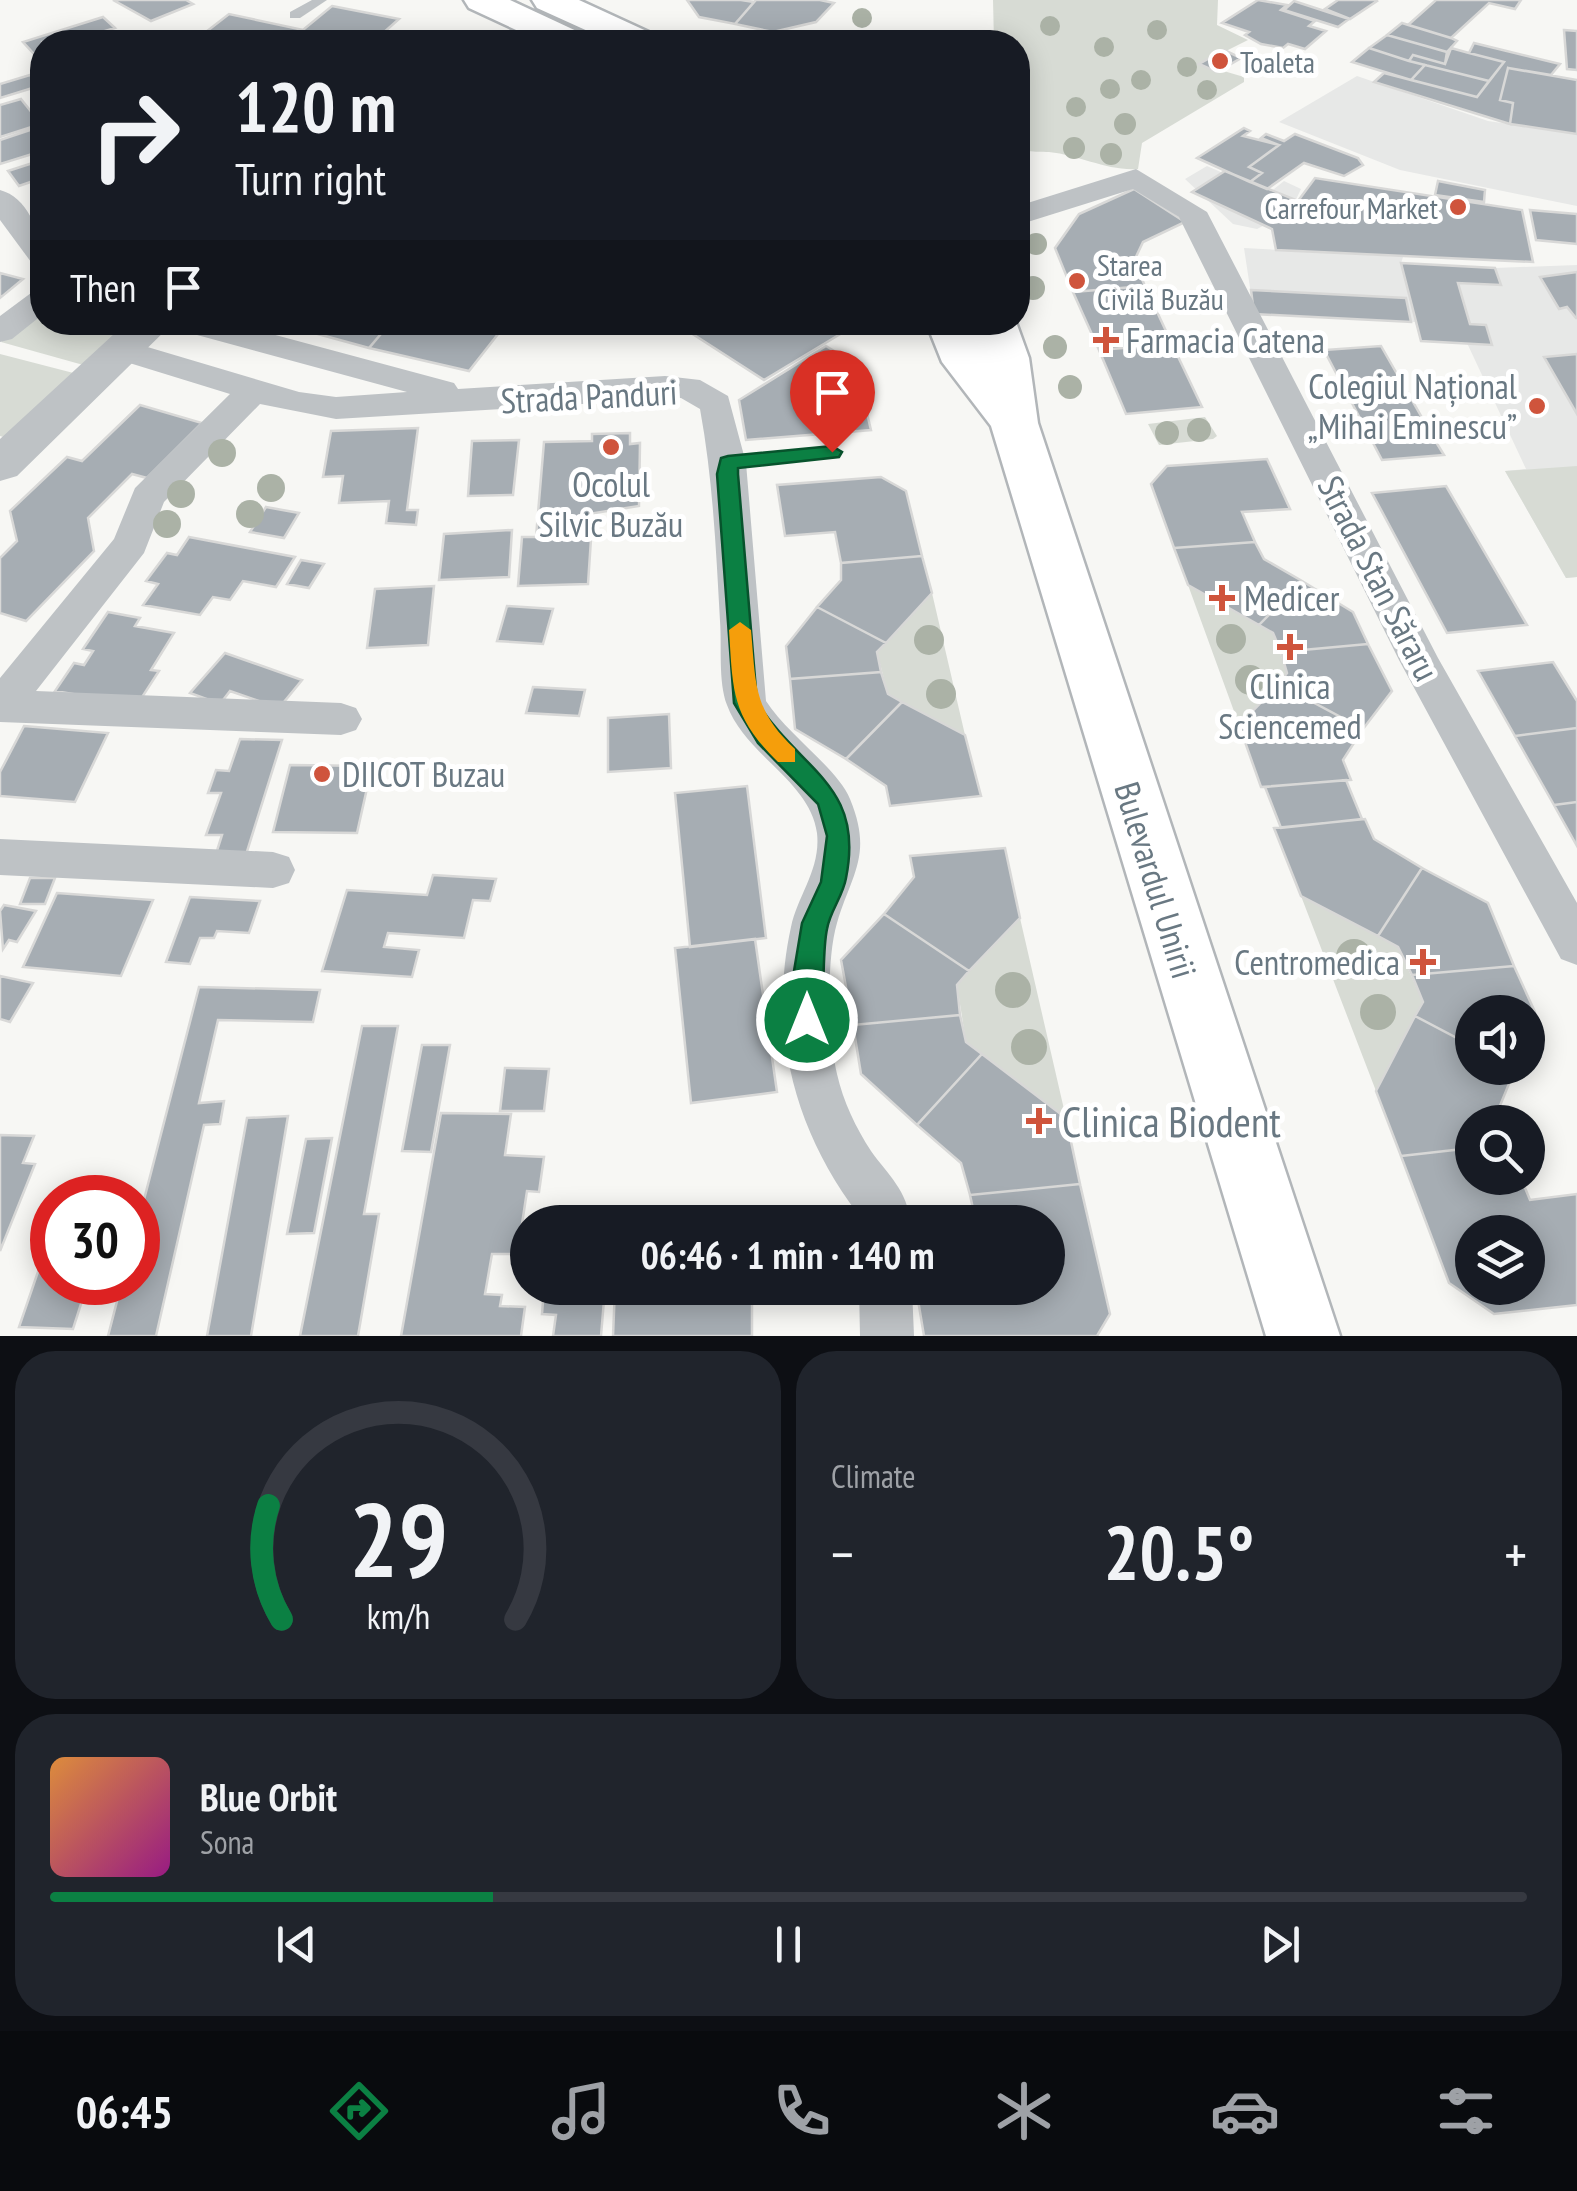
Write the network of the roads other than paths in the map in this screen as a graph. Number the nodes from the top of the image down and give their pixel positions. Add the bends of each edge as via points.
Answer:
1 (321, 0) edge
2 (550, 0) edge
3 (492, 2) edge
4 (295, 15) dead end
5 (465, 30) edge
6 (547, 30) edge
7 (614, 30) edge
8 (0, 199) edge
9 (1030, 212) edge
10 (30, 240) edge
11 (30, 309) edge
12 (0, 332) edge
13 (141, 335) edge
14 (158, 335) edge
15 (174, 335) edge
16 (954, 335) edge
17 (998, 335) edge
18 (254, 390) junction
19 (480, 402) junction
20 (1014, 423) junction
21 (832, 452) dead end
22 (728, 463) junction
23 (0, 465) edge
24 (1, 706) edge
25 (341, 719) dead end
26 (0, 857) edge
27 (273, 870) dead end
28 (1577, 945) edge
29 (882, 1205) edge
30 (886, 1305) edge
31 (887, 1336) edge
32 (1303, 1336) edge

1 - 4 lane
2 - 7 main road
3 - 5 street
3 - 6 main road
8 - 10 street
9 - 28 street, Strada Stan Săraru via 1136,178 1192,212 1204,228 1420,660
11 - 12 street
13 - 23 street
14 - 18 street, Strada Panduri
15 - 19 street, Strada Panduri
16 - 20 main road, Bulevardul Unirii via 965,362
17 - 20 main road, Bulevardul Unirii
18 - 19 street, Strada Panduri via 336,408
18 - 24 street via 148,497 131,544
19 - 22 street, Strada Panduri via 688,388 716,404
20 - 32 main road, Bulevardul Unirii
21 - 22 lane
22 - 29 street, Strada Panduri via 746,703 767,737 829,799 839,836 807,971 812,1072 828,1124
24 - 25 street
26 - 27 street
30 - 31 street

